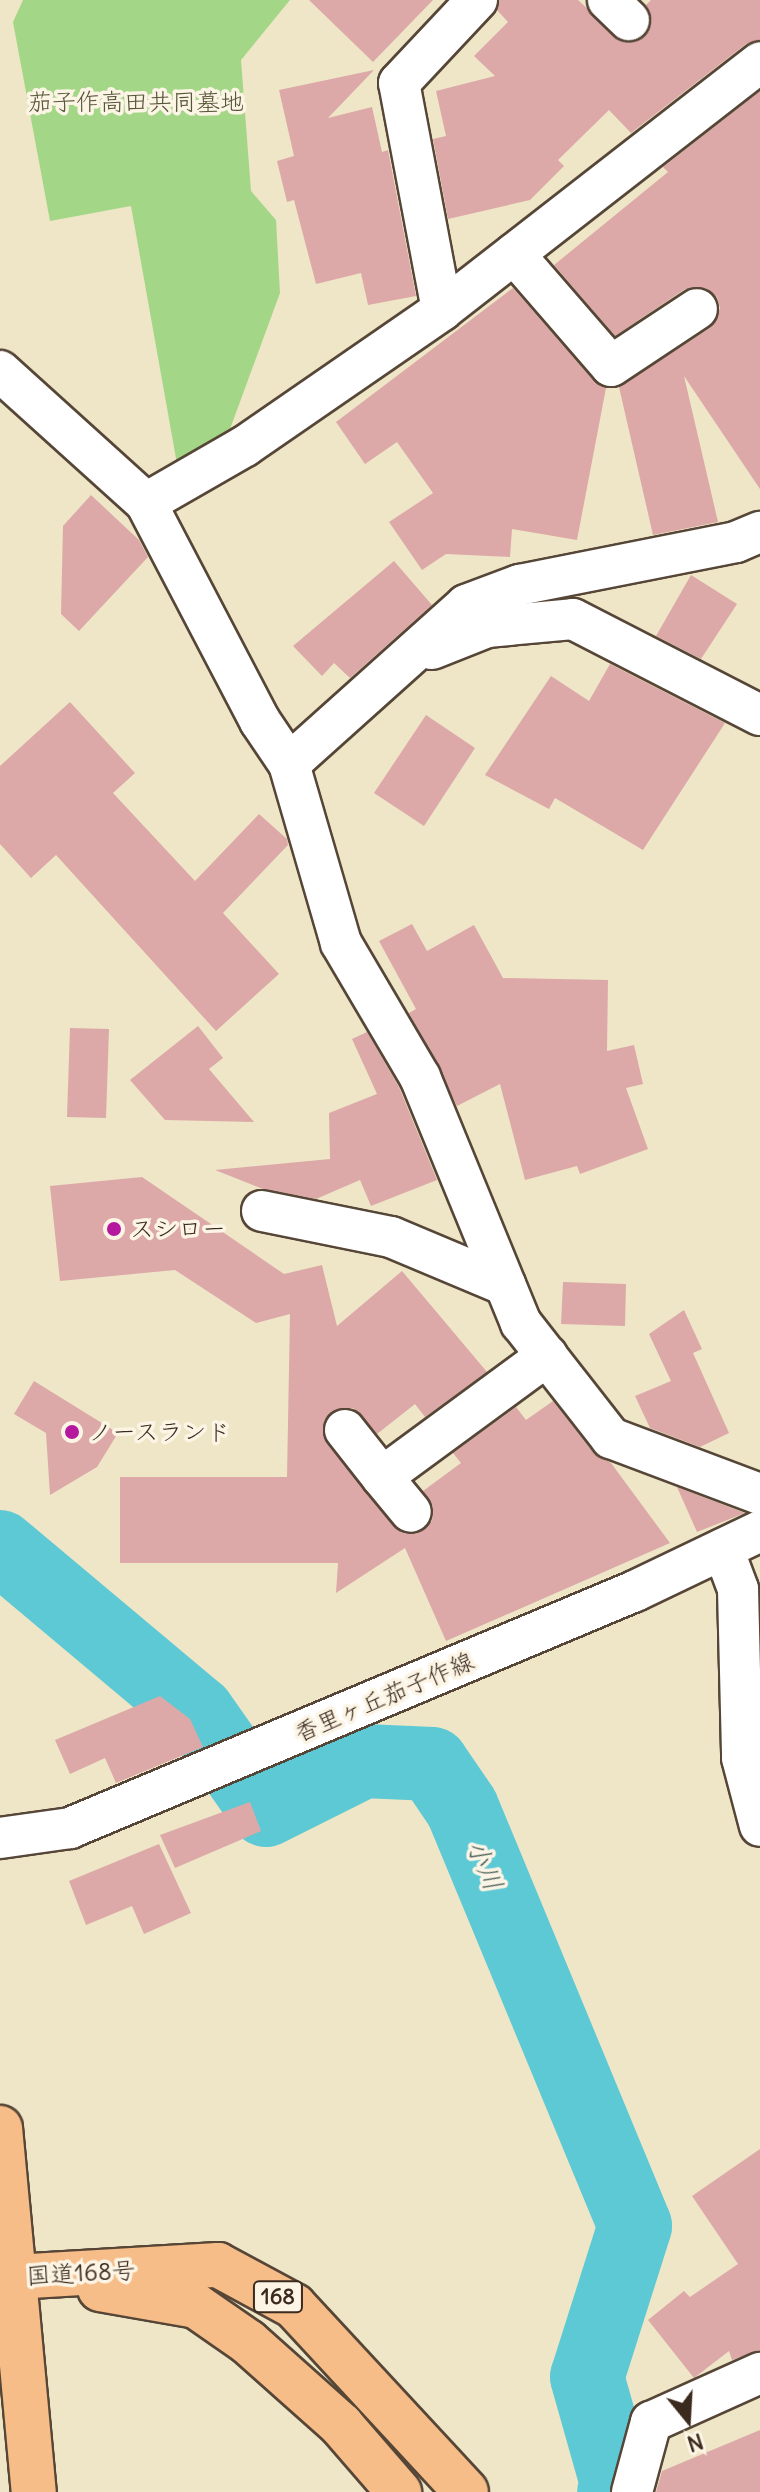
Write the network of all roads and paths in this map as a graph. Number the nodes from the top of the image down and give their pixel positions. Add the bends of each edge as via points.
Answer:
1 (477, 0) edge
2 (760, 62) edge
3 (514, 254) junction
4 (697, 309) dead end
5 (442, 310) junction
6 (0, 371) edge
7 (146, 503) junction
8 (760, 532) edge
9 (410, 657) junction
10 (760, 715) edge
11 (289, 764) junction
12 (262, 1211) dead end
13 (505, 1285) junction
14 (547, 1356) junction
15 (345, 1430) dead end
16 (382, 1477) junction
17 (760, 1494) edge
18 (411, 1512) dead end
19 (760, 1531) edge
20 (723, 1549) junction
21 (760, 1826) edge
22 (0, 1838) edge
23 (0, 2128) edge
24 (14, 2277) junction
25 (760, 2373) edge
26 (34, 2492) edge
27 (399, 2492) edge
28 (466, 2492) edge
29 (632, 2492) edge

1 - 5 street via 399,83
2 - 3 street
3 - 4 street via 611,366
3 - 5 street
5 - 7 street via 245,446
6 - 7 street
7 - 11 street via 260,721
8 - 9 street via 736,542 519,585 466,605
9 - 10 street via 487,627 573,619
9 - 11 street
11 - 13 street via 341,943 420,1077
12 - 13 street via 391,1237
13 - 14 street via 521,1323
14 - 16 street
14 - 17 street via 611,1438
15 - 16 street
16 - 18 street
19 - 20 street, 香里ヶ丘茄子作線
20 - 21 street via 738,1589 742,1758
20 - 22 street, 香里ヶ丘茄子作線 via 70,1828
23 - 24 main road
24 - 26 main road
24 - 27 main road, 国道168号 via 196,2306 248,2342 341,2425
24 - 28 main road, 国道168号 / 168 via 218,2265 294,2306
25 - 29 street via 651,2422

